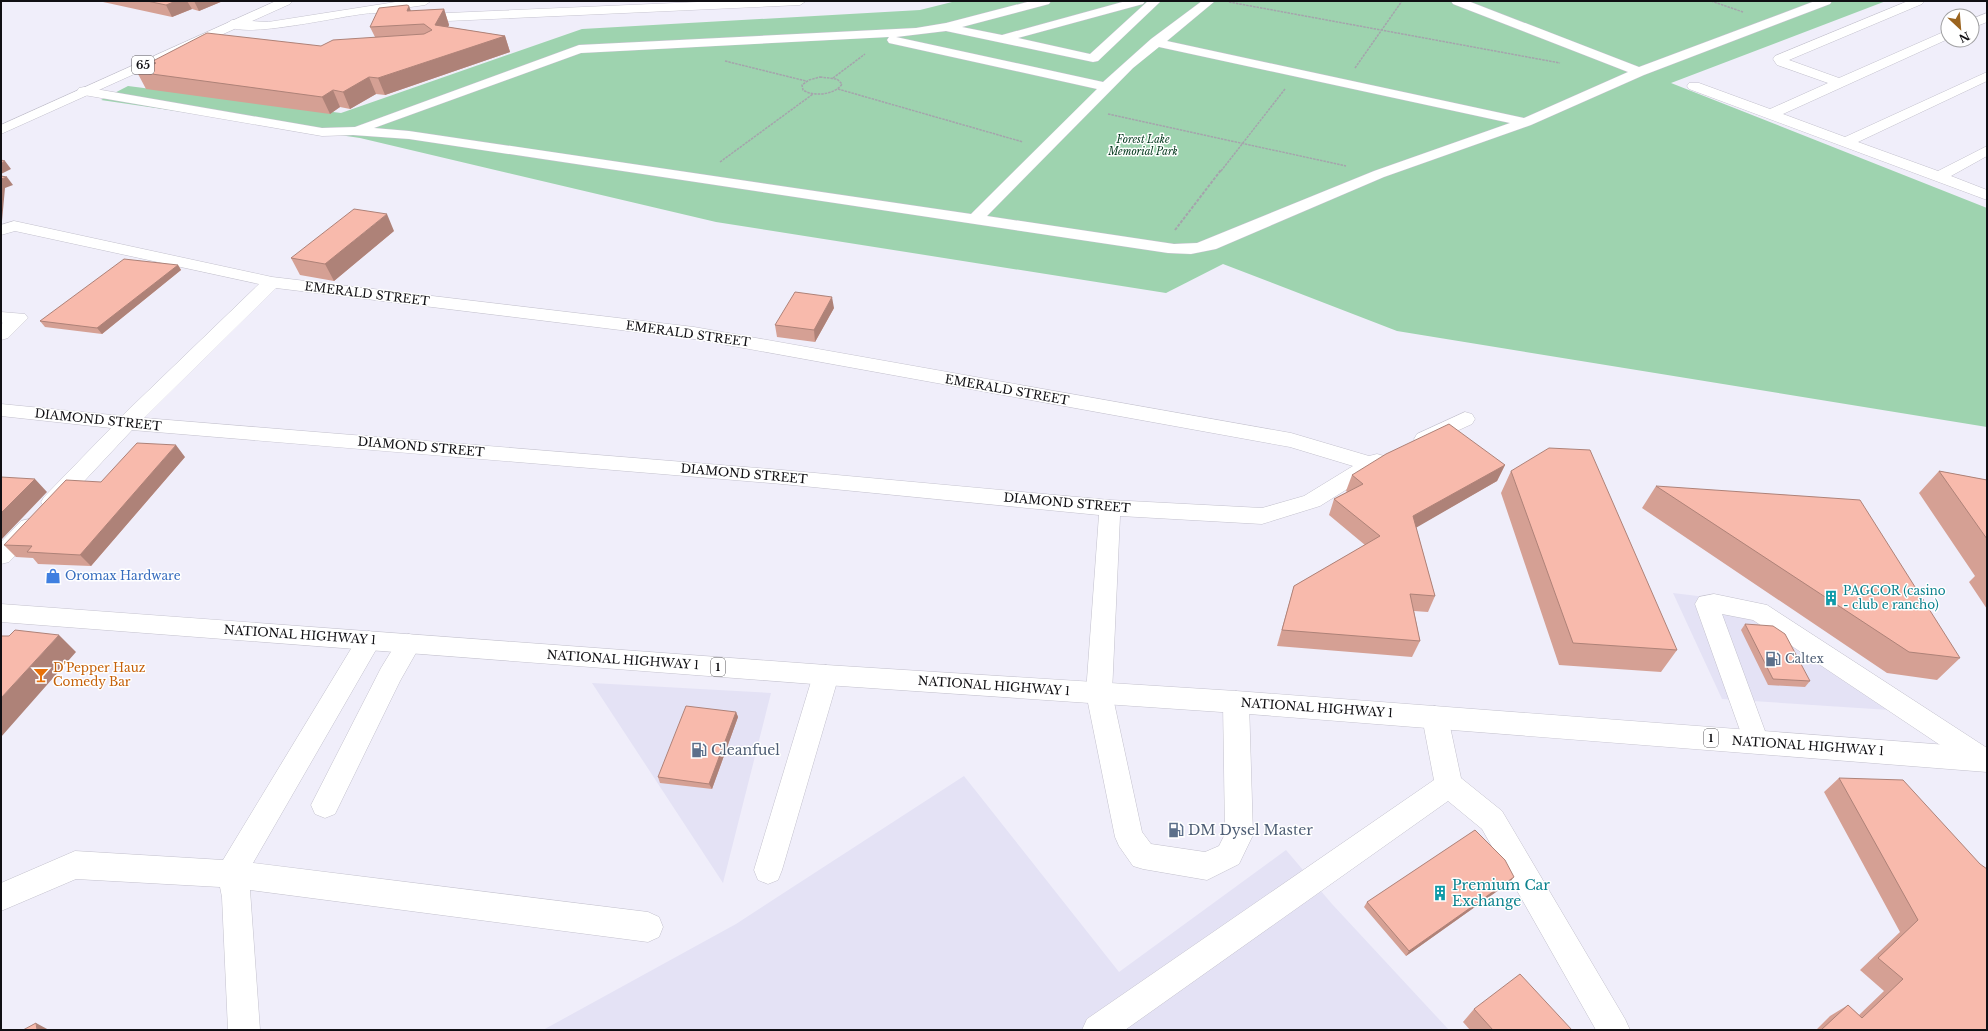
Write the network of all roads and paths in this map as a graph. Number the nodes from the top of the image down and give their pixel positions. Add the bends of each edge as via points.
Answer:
1 (286, 1) edge
2 (425, 1) edge
3 (800, 1) edge
4 (1046, 1) edge
5 (1139, 1) edge
6 (1155, 1) edge
7 (1209, 1) edge
8 (1224, 1) edge
9 (1402, 1) edge
10 (1457, 1) edge
11 (1826, 1) edge
12 (1918, 1) edge
13 (373, 9) junction
14 (1088, 15) junction
15 (232, 24) junction
16 (947, 28) junction
17 (1381, 30) junction
18 (869, 35) junction
19 (1940, 38) edge
20 (885, 39) junction
21 (1000, 39) junction
22 (194, 42) junction
23 (1155, 42) junction
24 (224, 45) edge
25 (1048, 49) junction
26 (1093, 58) junction
27 (718, 60) dead end
28 (1116, 63) junction
29 (1560, 63) dead end
30 (1638, 72) junction
31 (1298, 73) junction
32 (1987, 76) edge
33 (833, 78) junction
34 (806, 81) junction
35 (1344, 83) junction
36 (1840, 83) junction
37 (1694, 86) dead end
38 (1107, 87) junction
39 (838, 89) junction
40 (84, 91) junction
41 (813, 94) junction
42 (1084, 108) junction
43 (1769, 115) junction
44 (1526, 122) junction
45 (1, 130) edge
46 (353, 131) junction
47 (1846, 142) junction
48 (1242, 144) junction
49 (1045, 148) junction
50 (1987, 150) edge
51 (1379, 174) junction
52 (1939, 177) junction
53 (698, 179) junction
54 (1987, 195) edge
55 (975, 219) junction
56 (1, 230) edge
57 (1161, 247) junction
58 (272, 282) junction
59 (1, 316) edge
60 (1, 334) edge
61 (1, 410) edge
62 (1465, 419) dead end
63 (126, 423) junction
64 (1372, 464) junction
65 (1110, 508) junction
66 (1, 556) edge
67 (1, 613) edge
68 (369, 641) junction
69 (409, 644) junction
70 (826, 675) junction
71 (1099, 693) junction
72 (1236, 702) junction
73 (1435, 717) junction
74 (1756, 742) junction
75 (1985, 759) edge
76 (1449, 786) junction
77 (325, 805) dead end
78 (768, 870) dead end
79 (231, 874) junction
80 (1, 897) edge
81 (648, 927) dead end
82 (244, 1030) edge
83 (1098, 1030) edge
84 (1614, 1030) edge

1 - 15 main road, 65
2 - 13 main road
3 - 13 main road via 425,18
4 - 16 main road
5 - 14 main road
6 - 26 main road
7 - 23 main road
8 - 17 path
9 - 17 path
10 - 30 main road
11 - 30 main road via 1782,20
12 - 36 main road via 1780,59 1782,62
13 - 15 main road via 268,26
14 - 21 main road
14 - 25 main road
15 - 22 main road, 65
16 - 18 main road
16 - 21 main road
17 - 29 path
17 - 35 path
18 - 20 main road
18 - 46 main road via 579,49
19 - 36 main road
20 - 33 path
20 - 38 main road
21 - 25 main road
22 - 24 main road
22 - 40 main road, 65
23 - 28 main road
23 - 31 main road
25 - 26 main road
26 - 28 main road
27 - 34 path
28 - 38 main road
30 - 44 main road
31 - 35 main road
31 - 48 path
32 - 47 main road
33 - 34 path via 820,77
33 - 39 path via 842,84
34 - 41 path via 802,88
35 - 44 main road
36 - 43 main road
37 - 43 main road
38 - 42 main road
39 - 41 path via 826,94
39 - 49 path
40 - 45 main road, 65
40 - 46 main road via 322,132
41 - 53 path
42 - 48 path
42 - 49 main road
43 - 47 main road
44 - 51 main road
46 - 53 main road via 409,135
47 - 52 main road
48 - 51 path
48 - 57 path
49 - 55 main road
50 - 52 main road
51 - 57 main road via 1210,245 1177,251
52 - 54 main road
53 - 55 main road
55 - 57 main road
56 - 58 main road, EMERALD STREET via 14,226
58 - 63 main road
58 - 64 main road, EMERALD STREET via 694,333 1291,440
59 - 60 main road via 19,318
61 - 63 main road, DIAMOND STREET
62 - 64 main road, DIAMOND STREET
63 - 65 main road, DIAMOND STREET via 782,477
63 - 66 main road
64 - 65 main road, DIAMOND STREET via 1312,501 1262,516
65 - 71 main road
67 - 68 main road, NATIONAL HIGHWAY 1 / 1
68 - 69 main road, NATIONAL HIGHWAY 1 / 1
68 - 79 main road
69 - 70 main road, NATIONAL HIGHWAY 1 / 1
69 - 77 main road via 390,675
70 - 71 main road, NATIONAL HIGHWAY 1 / 1
70 - 78 main road
71 - 72 main road, NATIONAL HIGHWAY 1 / 1
71 - 72 main road via 1129,838 1143,856 1207,866 1229,855 1239,835
72 - 73 main road, NATIONAL HIGHWAY 1 / 1
73 - 74 main road, NATIONAL HIGHWAY 1 / 1
73 - 76 main road
74 - 75 main road, NATIONAL HIGHWAY 1 / 1
74 - 75 main road via 1707,604 1714,603 1759,612
76 - 83 main road
76 - 84 main road via 1492,820
79 - 80 main road via 75,865
79 - 81 main road
79 - 82 main road via 237,897

